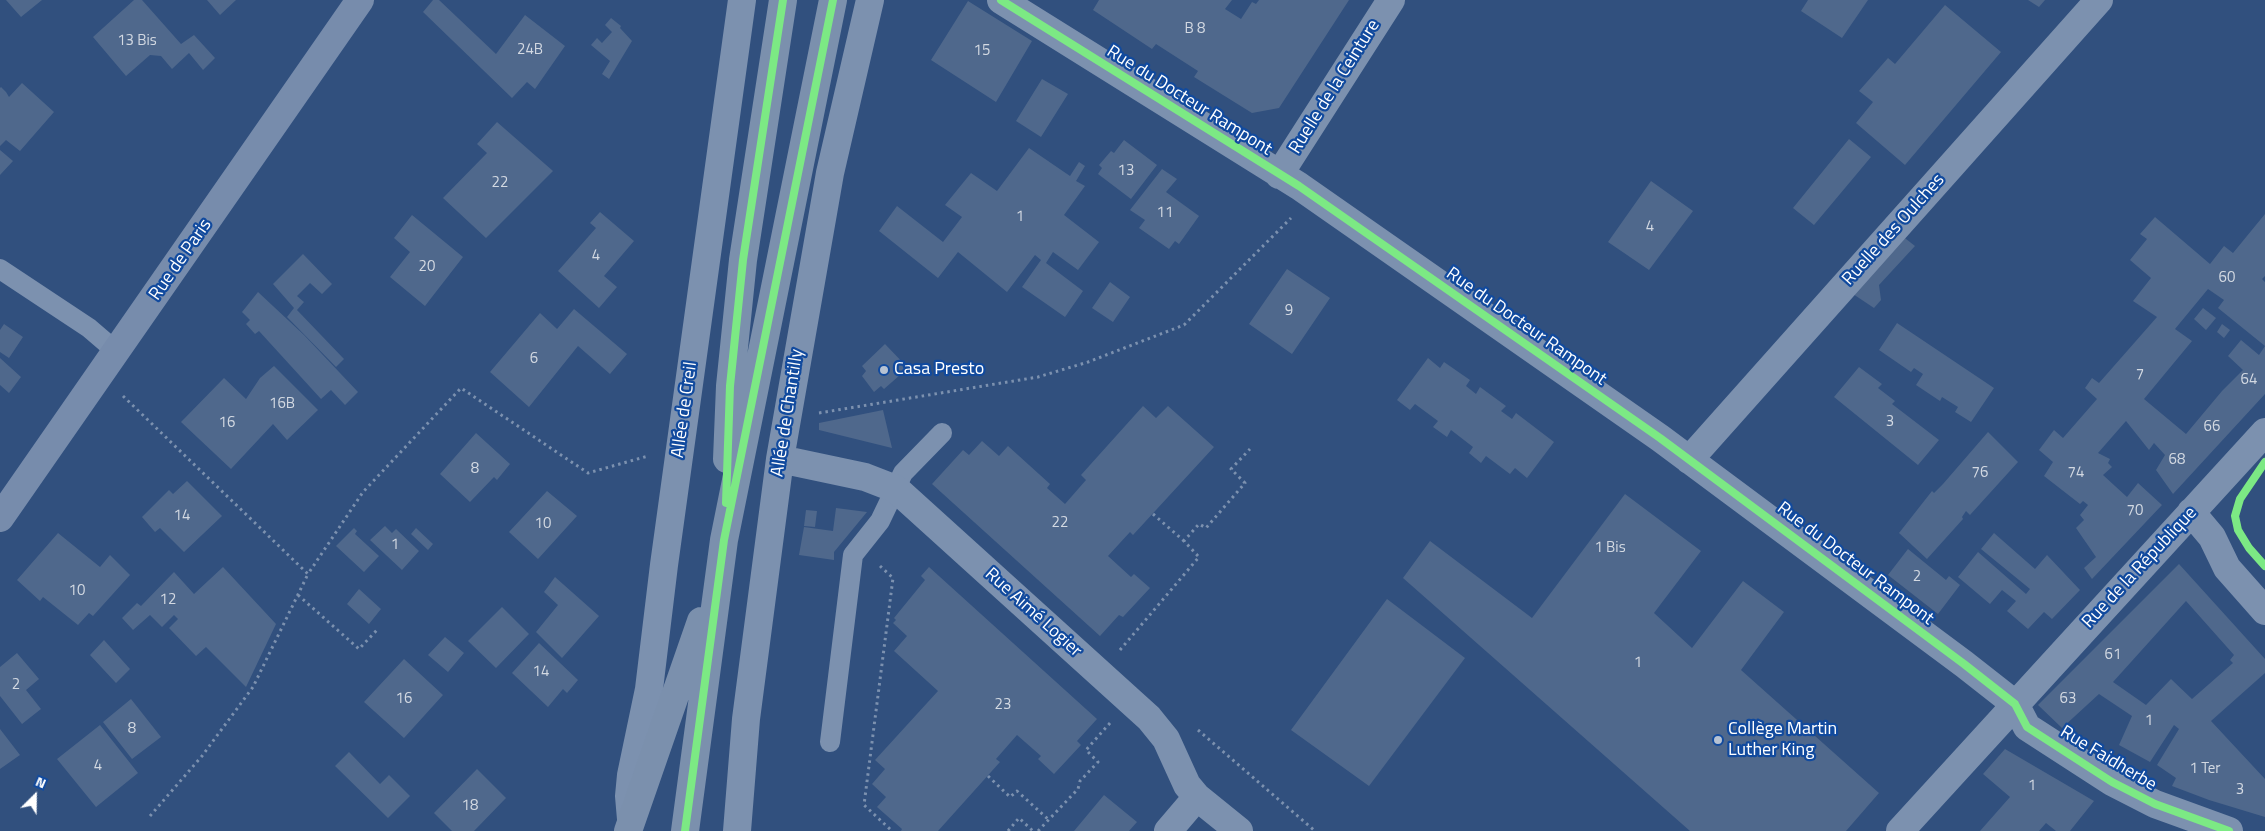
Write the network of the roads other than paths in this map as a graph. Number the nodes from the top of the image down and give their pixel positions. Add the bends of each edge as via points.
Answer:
1 (360, 0) edge
2 (742, 0) edge
3 (784, 0) edge
4 (833, 0) edge
5 (870, 0) edge
6 (1001, 0) edge
7 (1391, 0) edge
8 (2099, 0) edge
9 (1279, 175) junction
10 (0, 269) edge
11 (117, 352) junction
12 (2265, 432) edge
13 (942, 433) dead end
14 (780, 459) junction
15 (1689, 460) junction
16 (896, 489) junction
17 (2191, 512) junction
18 (0, 518) edge
19 (723, 549) junction
20 (2265, 611) edge
21 (2015, 704) junction
22 (830, 742) dead end
23 (1197, 797) junction
24 (629, 825) edge
25 (685, 831) edge
26 (737, 831) edge
27 (1168, 831) edge
28 (1239, 831) edge
29 (1900, 831) edge
30 (2229, 831) edge

1 - 11 main road, Rue de Paris
2 - 24 street, Allée de Creil via 649,689 631,775
3 - 19 main road via 742,269 730,386
4 - 19 main road
5 - 14 street, Allée de Chantilly via 830,173
6 - 9 street, Rue du Docteur Rampont
7 - 9 street, Ruelle de la Ceinture
8 - 15 street, Ruelle des Oulches
9 - 15 street, Rue du Docteur Rampont
10 - 11 lane via 89,328
11 - 18 main road, Rue de Paris
12 - 17 street, Rue de la République
13 - 16 lane via 903,473
14 - 16 street, Rue Aimé Logier via 865,477
14 - 26 street, Allée de Chantilly via 746,719
15 - 21 street, Rue du Docteur Rampont
16 - 22 lane via 880,521 854,555
16 - 23 street, Rue Aimé Logier via 1159,728 1180,774
17 - 20 street via 2212,537 2228,568
17 - 21 street, Rue de la République
19 - 24 main road
19 - 25 main road
21 - 29 street, Rue de la République
21 - 30 street, Rue Faidherbe via 2026,727 2112,782 2156,804
23 - 27 street
23 - 28 street, Rue Aimé Logier

